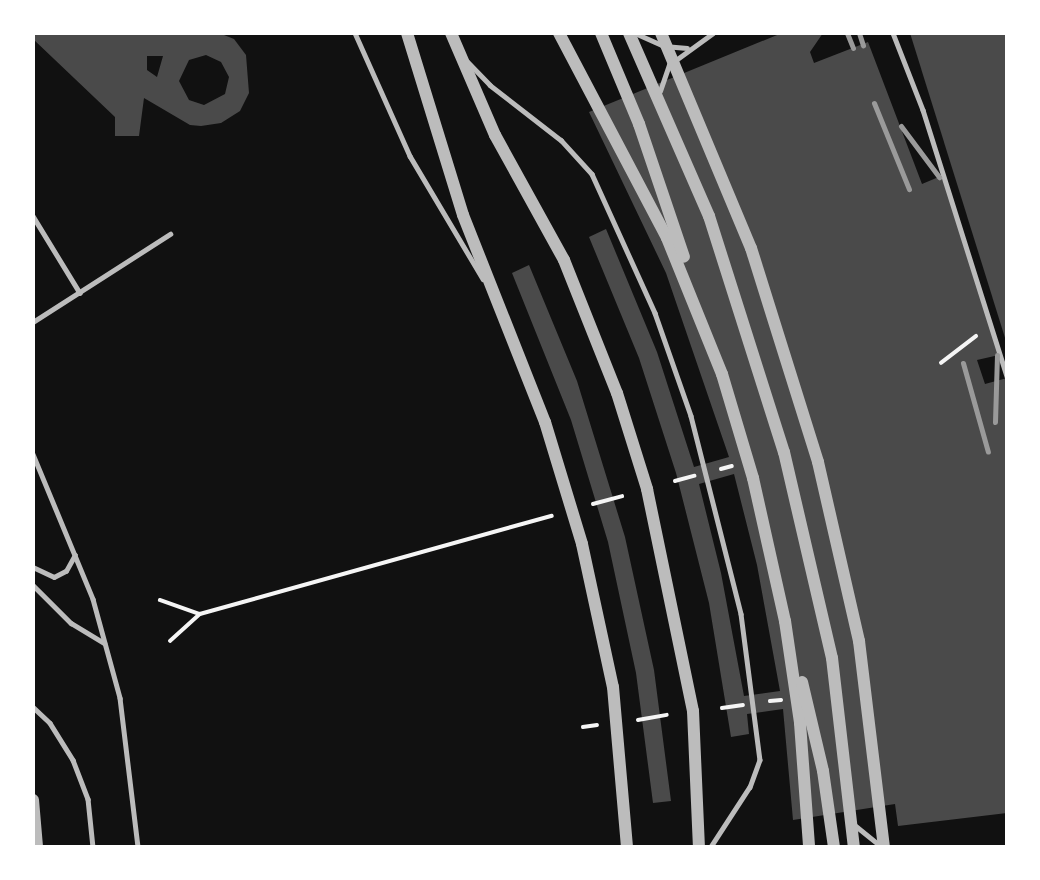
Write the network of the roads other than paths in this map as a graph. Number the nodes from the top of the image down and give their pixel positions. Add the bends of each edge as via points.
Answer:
1 (355, 33) edge
2 (407, 33) edge
3 (451, 33) edge
4 (559, 33) edge
5 (601, 33) edge
6 (629, 33) edge
7 (635, 33) edge
8 (662, 33) edge
9 (893, 33) edge
10 (712, 34) edge
11 (456, 46) junction
12 (688, 48) junction
13 (660, 101) junction
14 (33, 216) edge
15 (170, 234) dead end
16 (80, 293) junction
17 (499, 307) junction
18 (33, 322) edge
19 (710, 338) junction
20 (1007, 377) edge
21 (33, 454) edge
22 (76, 554) junction
23 (33, 567) edge
24 (33, 584) edge
25 (785, 621) junction
26 (104, 643) junction
27 (33, 707) edge
28 (33, 800) edge
29 (852, 821) junction
30 (37, 847) edge
31 (93, 847) edge
32 (138, 847) edge
33 (627, 847) edge
34 (699, 847) edge
35 (711, 847) edge
36 (809, 847) edge
37 (834, 847) edge
38 (854, 847) edge
39 (883, 847) edge

1 - 17 lane via 415,166
2 - 17 street via 453,185
3 - 11 street
4 - 19 street via 667,238
5 - 19 street via 623,83
6 - 13 street
7 - 12 lane via 664,46
8 - 39 street via 751,248 818,462 859,641
9 - 20 lane via 923,110
10 - 12 lane
11 - 34 street via 495,135 543,215 568,270 617,393 647,489 691,698
11 - 35 lane via 491,85 550,130 592,174 655,313 691,416 741,614 760,760 750,786
12 - 13 lane via 664,70
13 - 29 street via 709,216 782,443 827,634
14 - 16 lane
15 - 16 lane
16 - 18 lane
17 - 33 street via 552,444 591,579 616,710
19 - 25 street via 754,478
21 - 22 lane
22 - 23 lane via 66,571 54,577
22 - 26 lane
24 - 26 lane via 71,623
25 - 36 street via 799,712
25 - 37 street via 818,744
26 - 32 lane via 120,698
27 - 31 lane via 50,723 73,760 88,799
28 - 30 street
29 - 38 street
29 - 39 lane

